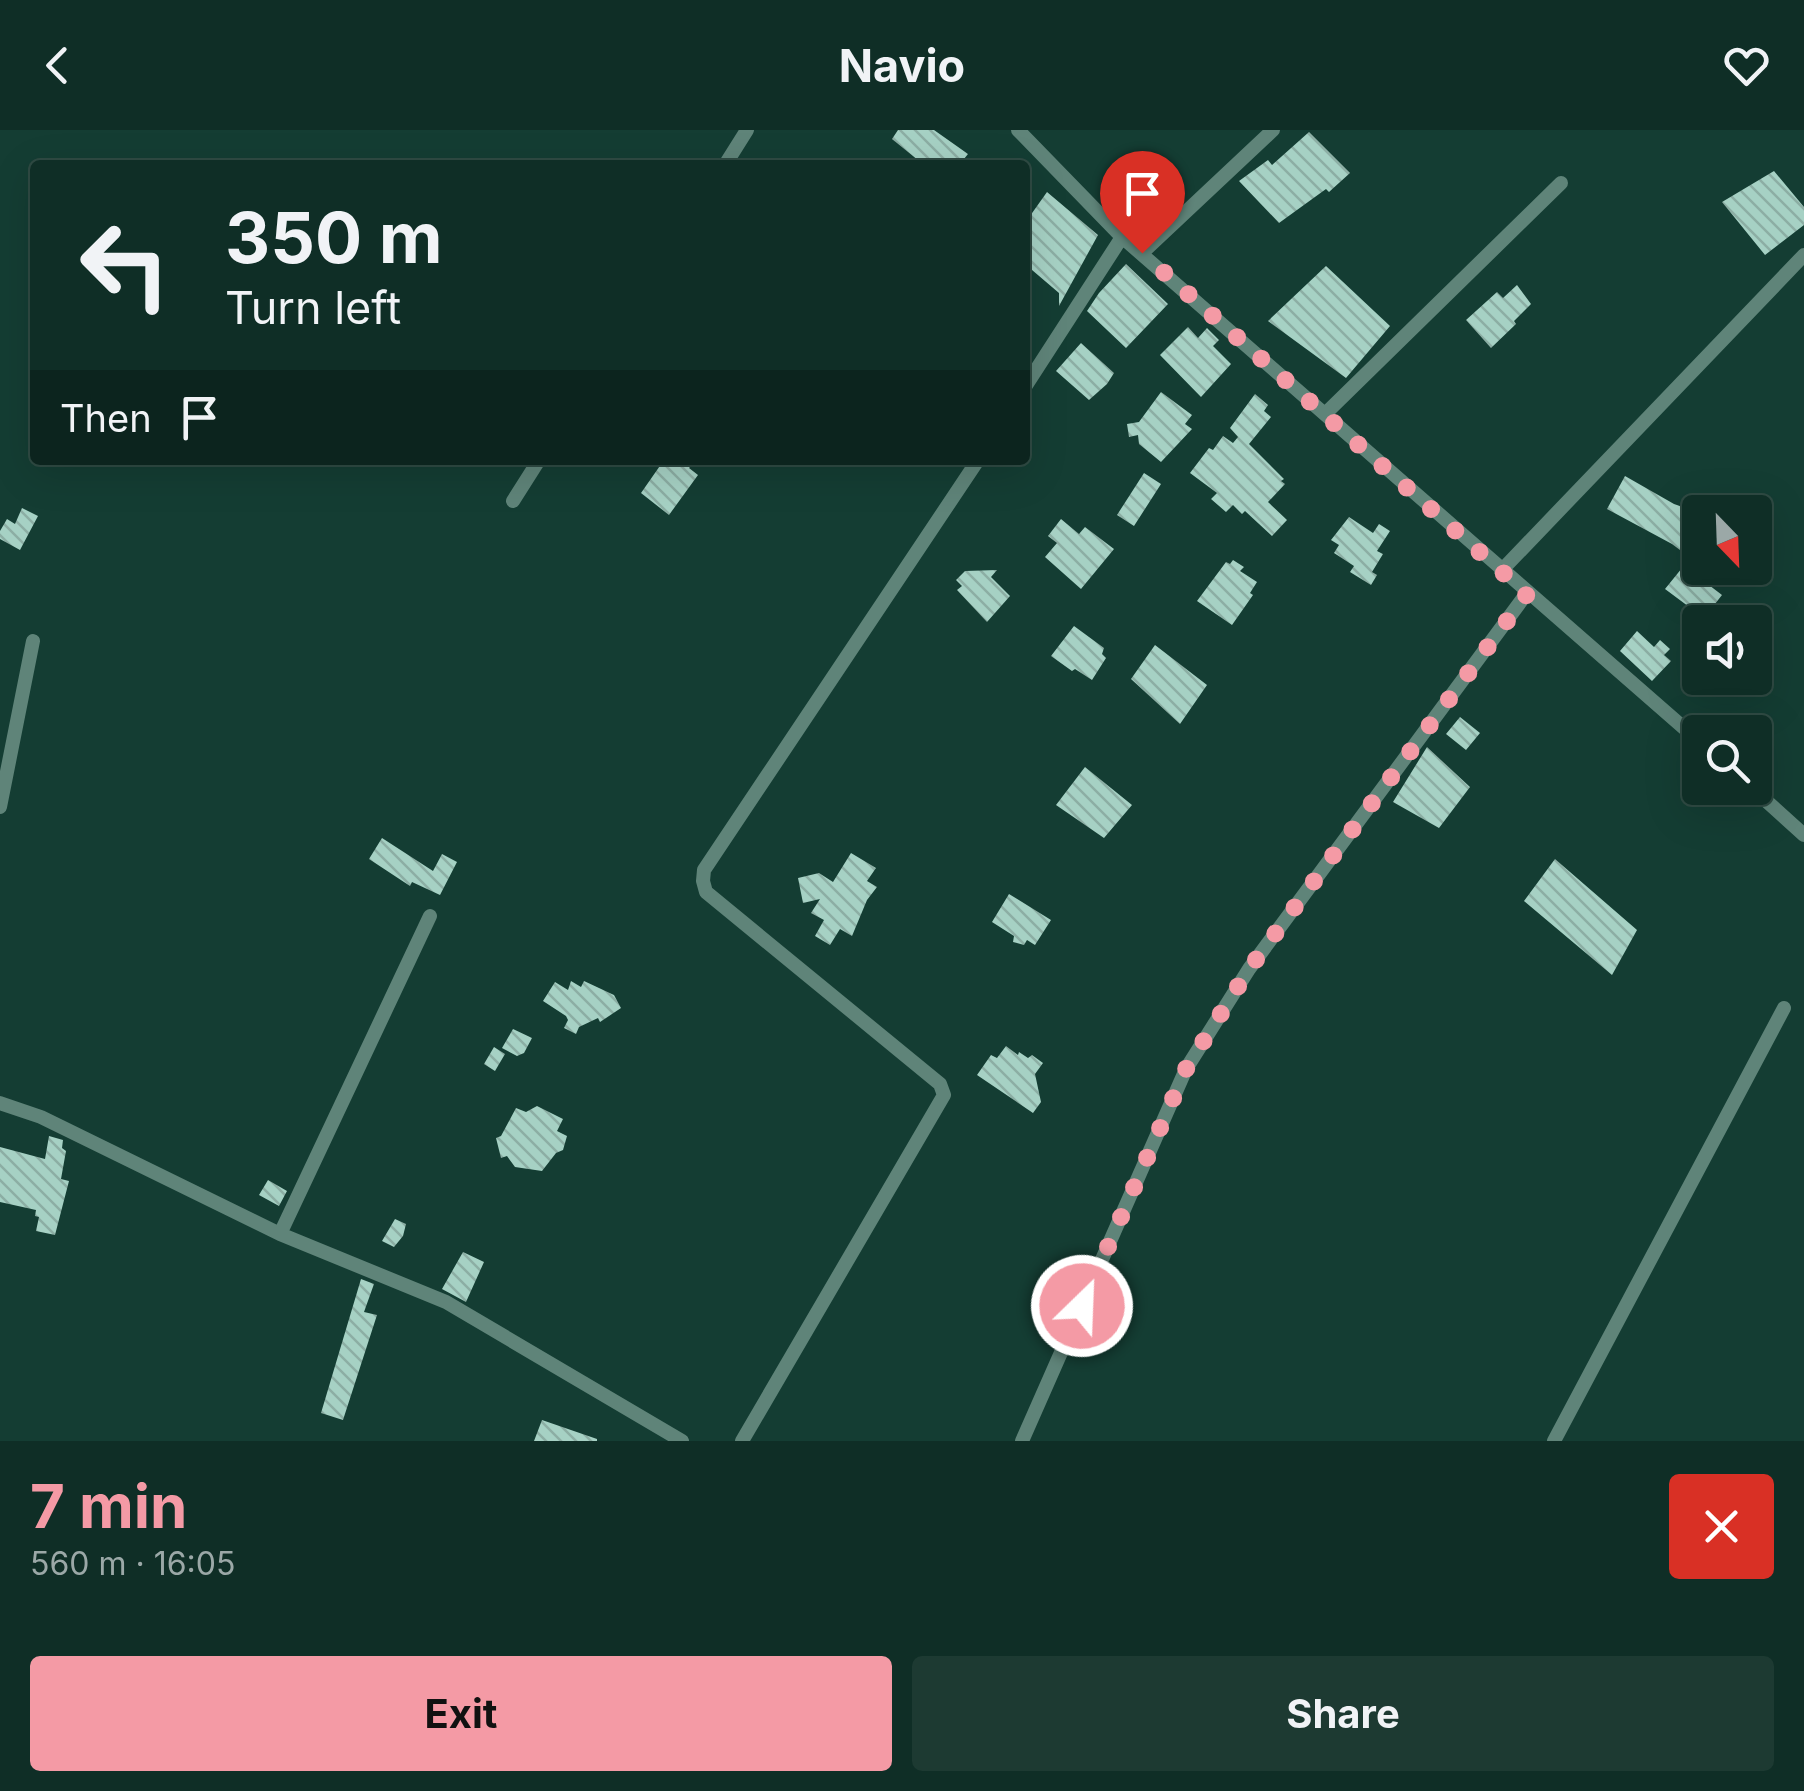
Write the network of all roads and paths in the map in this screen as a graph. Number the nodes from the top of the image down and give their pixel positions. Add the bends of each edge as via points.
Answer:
1 (747, 130) edge
2 (1018, 130) edge
3 (1273, 130) edge
4 (728, 160) edge
5 (1560, 183) dead end
6 (1122, 237) junction
7 (1142, 253) junction
8 (1804, 255) edge
9 (1030, 379) edge
10 (1324, 414) junction
11 (535, 465) edge
12 (975, 465) edge
13 (513, 501) dead end
14 (1501, 571) junction
15 (1527, 594) junction
16 (33, 641) dead end
17 (1682, 727) edge
18 (1770, 805) edge
19 (0, 808) edge
20 (1804, 836) edge
21 (430, 916) dead end
22 (1784, 1008) dead end
23 (0, 1103) edge
24 (280, 1234) junction
25 (682, 1441) edge
26 (742, 1441) edge
27 (1022, 1441) edge
28 (1554, 1441) edge

1 - 4 street
2 - 6 street
3 - 7 street
5 - 10 street
6 - 7 street
6 - 9 street
7 - 10 street
8 - 14 street
10 - 14 street
11 - 13 street
12 - 26 street via 704,870 706,892 940,1084 944,1094
14 - 15 street
15 - 17 street
15 - 27 street via 1249,969 1186,1069
16 - 19 street
18 - 20 street
21 - 24 street
22 - 28 street
23 - 24 street
24 - 25 street via 446,1302

